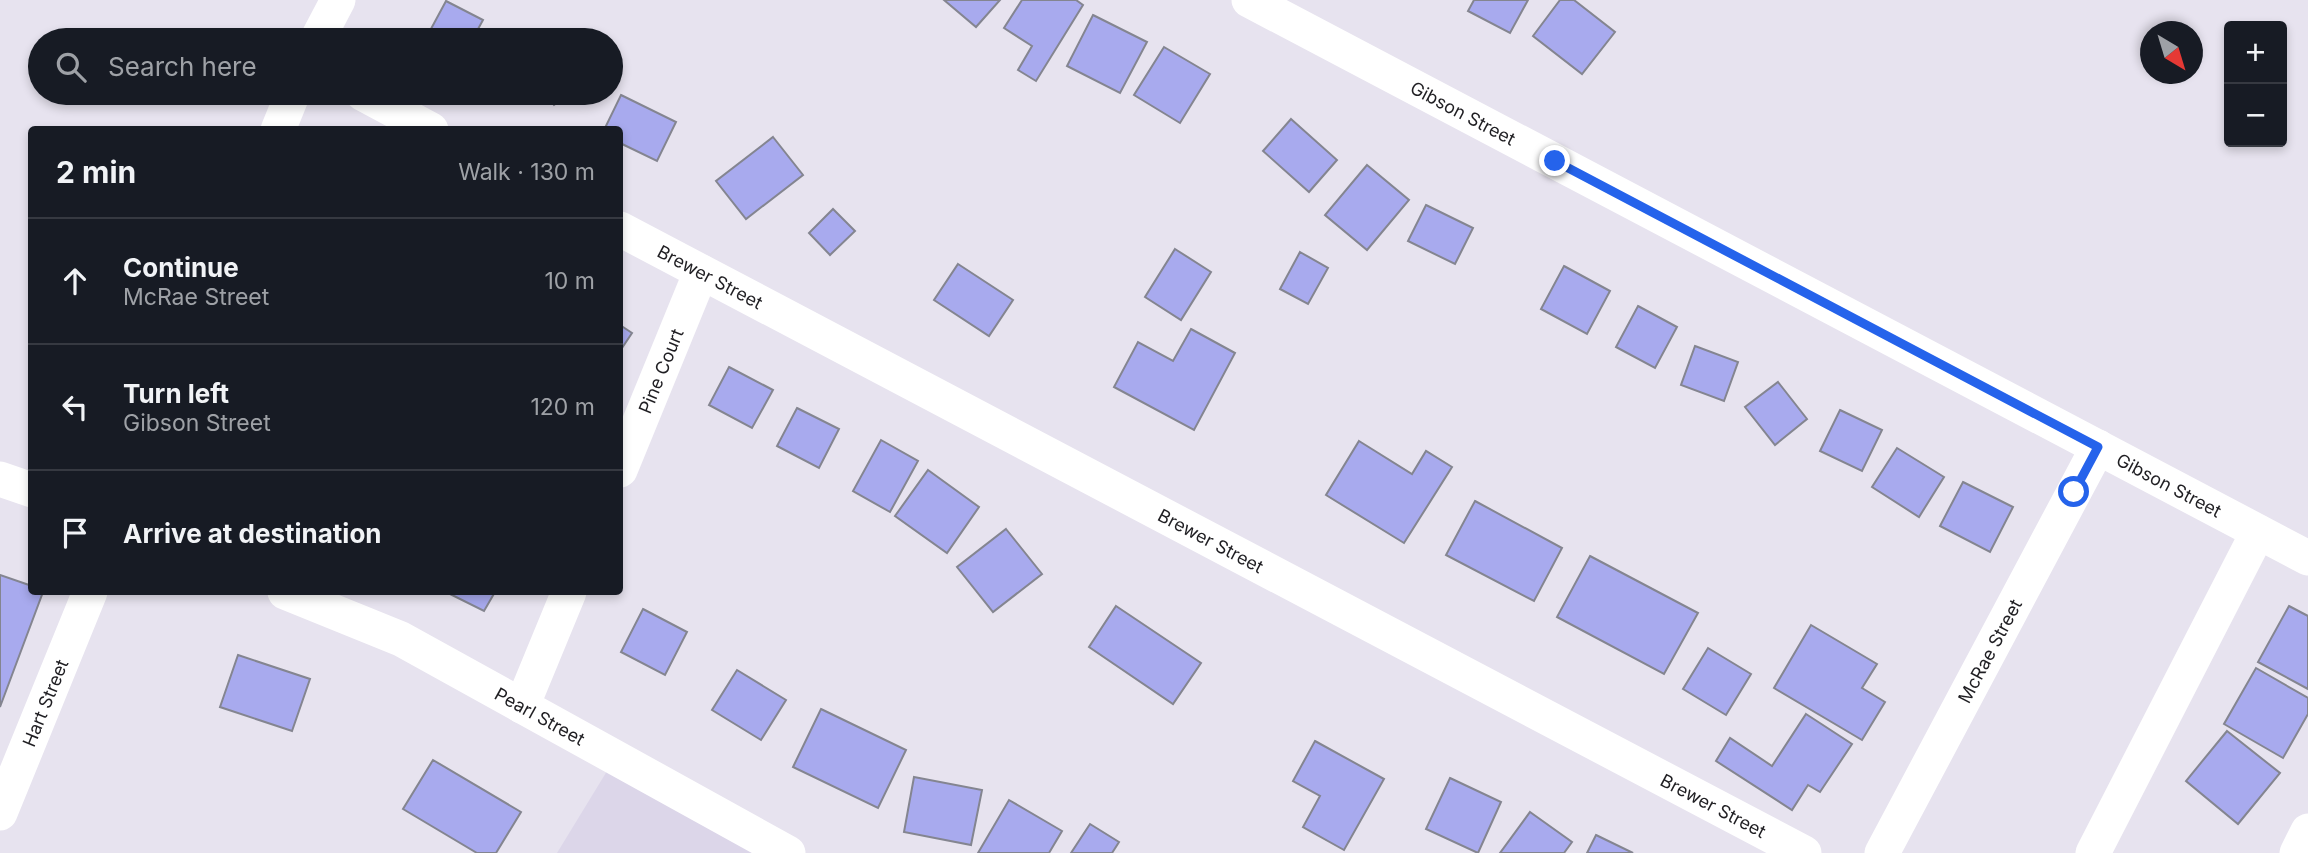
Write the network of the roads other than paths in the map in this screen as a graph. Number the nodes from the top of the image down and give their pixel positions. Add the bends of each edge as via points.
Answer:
1 (338, 0) edge
2 (1249, 0) edge
3 (323, 28) edge
4 (288, 105) edge
5 (385, 105) edge
6 (280, 126) edge
7 (424, 126) edge
8 (623, 231) edge
9 (701, 272) junction
10 (2098, 447) junction
11 (623, 463) edge
12 (0, 479) edge
13 (28, 490) edge
14 (2258, 532) junction
15 (2308, 558) edge
16 (89, 595) edge
17 (292, 595) edge
18 (568, 595) edge
19 (522, 706) junction
20 (0, 813) edge
21 (2308, 831) edge
22 (788, 853) edge
23 (1804, 853) edge
24 (1882, 853) edge
25 (2093, 853) edge
26 (2297, 853) edge

1 - 3 street
2 - 10 street, Gibson Street
4 - 6 street
5 - 7 street
8 - 9 street, Brewer Street
9 - 11 street, Pine Court
9 - 23 street, Brewer Street
10 - 14 street, Gibson Street
10 - 24 street, McRae Street
12 - 13 street
14 - 15 street, Gibson Street
14 - 25 street
16 - 20 street, Hart Street
17 - 19 street, Pearl Street via 401,639
18 - 19 street
19 - 22 street, Pearl Street
21 - 26 street

